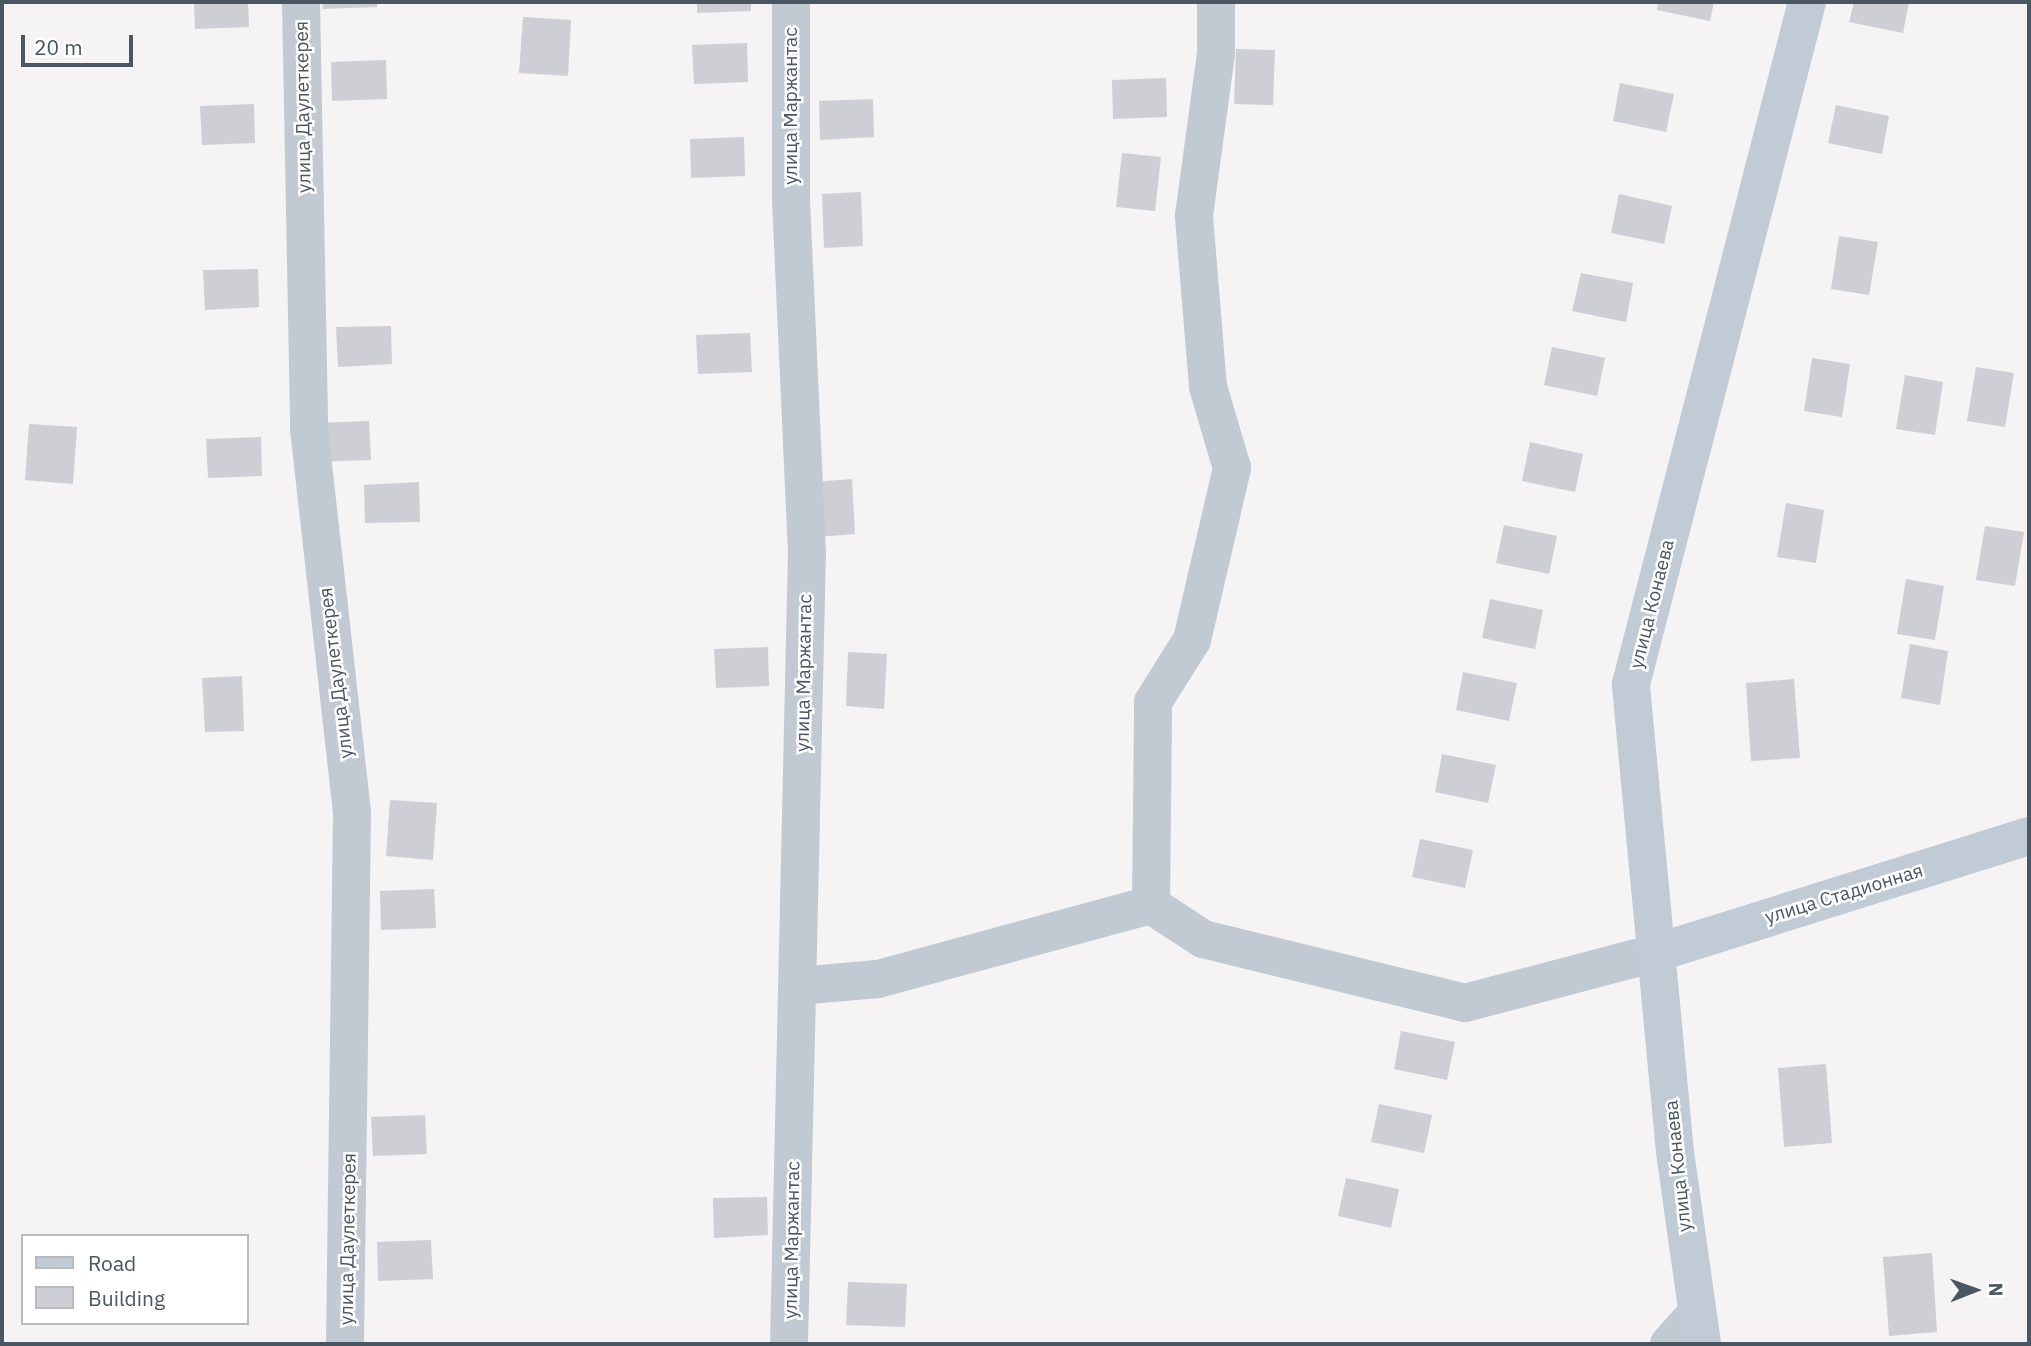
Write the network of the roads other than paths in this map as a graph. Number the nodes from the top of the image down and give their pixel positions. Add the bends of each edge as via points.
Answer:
1 (301, 2) edge
2 (791, 2) edge
3 (1216, 2) edge
4 (1807, 2) edge
5 (2029, 836) edge
6 (1151, 905) junction
7 (1660, 952) junction
8 (798, 986) junction
9 (1699, 1329) edge
10 (345, 1344) edge
11 (789, 1344) edge
12 (1669, 1344) edge

1 - 10 street, улица Даулеткерея via 309,429 352,813
2 - 8 street, улица Маржантас via 791,199 807,553
3 - 6 street via 1216,53 1194,216 1208,387 1232,468 1192,640 1153,702
4 - 7 street, улица Конаева via 1631,684
5 - 7 street, улица Стадионная
6 - 7 street via 1203,939 1465,1003
6 - 8 street via 878,979
7 - 9 street, улица Конаева
8 - 11 street, улица Маржантас
9 - 12 street

